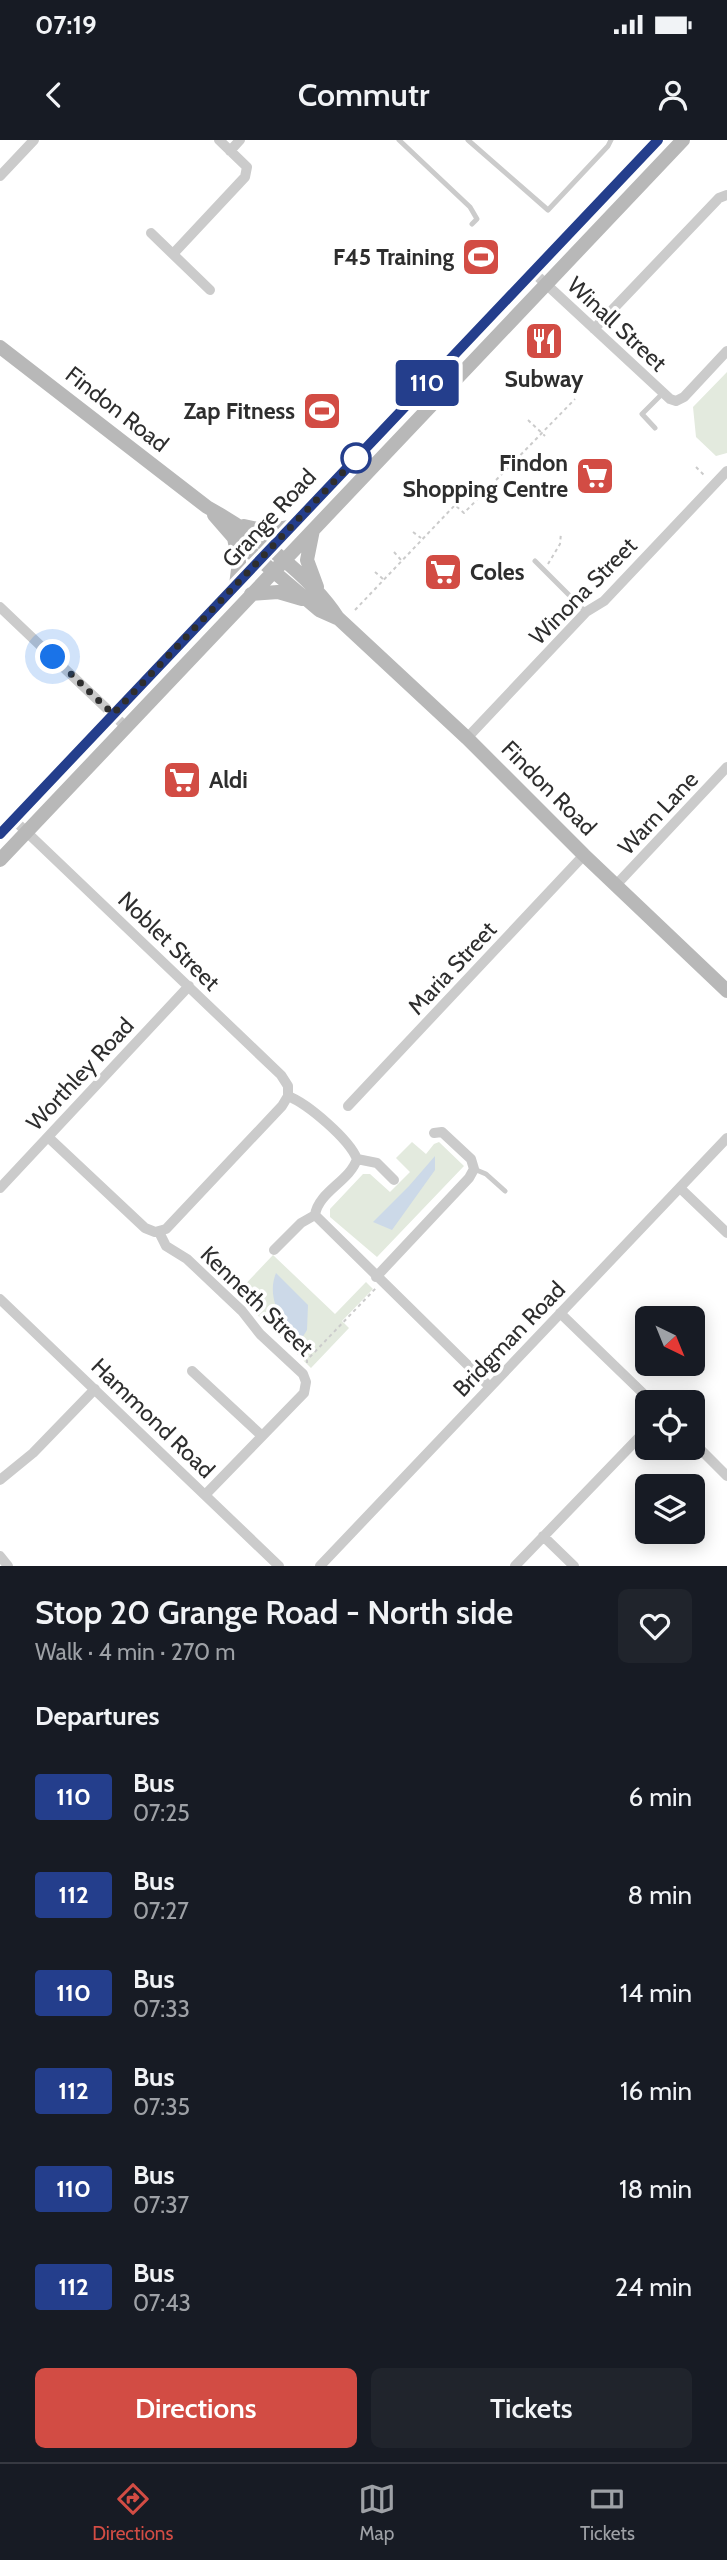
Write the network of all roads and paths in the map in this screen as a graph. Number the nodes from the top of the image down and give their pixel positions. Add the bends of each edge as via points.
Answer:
1 (34, 140) edge
2 (219, 140) edge
3 (240, 140) edge
4 (399, 140) edge
5 (468, 140) edge
6 (611, 140) edge
7 (658, 140) edge
8 (682, 140) edge
9 (230, 151) junction
10 (0, 176) edge
11 (727, 195) edge
12 (472, 224) dead end
13 (151, 233) dead end
14 (173, 254) junction
15 (533, 272) junction
16 (546, 284) junction
17 (210, 290) dead end
18 (593, 329) junction
19 (0, 347) edge
20 (727, 351) edge
21 (448, 361) junction
22 (435, 375) junction
23 (451, 384) junction
24 (663, 393) junction
25 (575, 399) dead end
26 (528, 420) dead end
27 (655, 428) dead end
28 (542, 433) junction
29 (545, 436) dead end
30 (696, 467) dead end
31 (727, 471) edge
32 (714, 483) junction
33 (291, 527) junction
34 (313, 528) junction
35 (413, 531) dead end
36 (237, 532) junction
37 (561, 533) dead end
38 (422, 539) junction
39 (394, 552) dead end
40 (265, 554) junction
41 (402, 560) junction
42 (535, 561) dead end
43 (278, 566) junction
44 (542, 569) junction
45 (375, 572) dead end
46 (383, 580) junction
47 (236, 587) junction
48 (251, 594) junction
49 (315, 598) junction
50 (0, 607) edge
51 (355, 610) dead end
52 (586, 612) junction
53 (113, 714) junction
54 (126, 727) junction
55 (467, 738) junction
56 (727, 767) edge
57 (14, 820) junction
58 (27, 832) junction
59 (0, 834) edge
60 (584, 855) junction
61 (0, 860) edge
62 (616, 885) junction
63 (189, 986) junction
64 (727, 991) edge
65 (288, 1097) junction
66 (348, 1106) dead end
67 (434, 1133) dead end
68 (48, 1137) junction
69 (727, 1138) edge
70 (357, 1159) junction
71 (474, 1169) junction
72 (394, 1180) dead end
73 (0, 1188) edge
74 (680, 1188) junction
75 (505, 1191) dead end
76 (316, 1215) junction
77 (159, 1232) junction
78 (727, 1233) edge
79 (274, 1250) dead end
80 (377, 1282) junction
81 (0, 1299) edge
82 (560, 1313) junction
83 (306, 1366) dead end
84 (192, 1371) dead end
85 (490, 1387) junction
86 (94, 1389) junction
87 (640, 1390) edge
88 (262, 1436) junction
89 (635, 1440) edge
90 (705, 1454) edge
91 (727, 1476) edge
92 (0, 1480) edge
93 (205, 1495) junction
94 (543, 1536) junction
95 (0, 1556) edge
96 (8, 1566) edge
97 (279, 1566) edge
98 (320, 1566) edge
99 (515, 1566) edge
100 (575, 1566) edge

1 - 10 street
2 - 9 street
3 - 9 street
4 - 12 lane via 470,207 477,219
5 - 6 lane via 548,209
7 - 15 main road, Grange Road
8 - 16 main road, Grange Road
9 - 14 street via 247,167 245,177
11 - 18 street via 719,198
13 - 14 street
14 - 17 street
15 - 16 street, Winall Street
15 - 21 main road, Grange Road
16 - 18 street, Winall Street
16 - 23 main road, Grange Road
18 - 24 street, Winall Street
19 - 36 main road, Findon Road
20 - 24 street, Winall Street via 684,397 676,401
21 - 22 main road, Grange Road
21 - 23 main road
22 - 23 main road
22 - 33 main road, Grange Road
23 - 34 main road, Grange Road
24 - 27 lane via 642,414
25 - 28 path
26 - 28 path
28 - 29 path
28 - 38 path via 464,513 454,505
30 - 32 path
31 - 32 street, Winona Street
32 - 52 street, Winona Street via 604,601
33 - 36 main road
33 - 40 main road, Grange Road
34 - 43 main road, Grange Road
34 - 49 main road via 307,560
35 - 38 path
36 - 40 main road, Findon Road
36 - 47 main road
37 - 44 path via 560,544
38 - 41 path
39 - 41 path
40 - 43 main road, Findon Road
40 - 47 main road, Grange Road
41 - 46 path
42 - 44 lane
43 - 48 main road, Grange Road
43 - 49 main road, Findon Road
44 - 52 lane
45 - 46 path
46 - 51 path
47 - 53 main road, Grange Road
48 - 49 main road via 278,592
48 - 54 main road, Grange Road
49 - 55 main road, Findon Road via 319,610 338,618
50 - 53 street
52 - 55 street, Winona Street
53 - 54 street
53 - 57 main road, Grange Road
54 - 58 main road, Grange Road
55 - 60 main road, Findon Road
56 - 62 street, Warn Lane
57 - 58 street, Noblet Street
57 - 59 main road, Grange Road
58 - 61 main road, Grange Road
58 - 63 street, Noblet Street
60 - 62 main road, Findon Road
60 - 66 street, Maria Street
62 - 64 main road, Findon Road
63 - 65 street, Noblet Street via 281,1075
63 - 68 street, Worthley Road
65 - 70 street via 309,1108 351,1147
65 - 77 street
67 - 71 street via 442,1132 471,1160
68 - 73 street, Worthley Road
68 - 77 street, Kenneth Street via 145,1228
69 - 74 street, Bridgman Road
70 - 72 street via 377,1163
70 - 76 street via 320,1202
71 - 75 lane
71 - 80 street
74 - 78 street
74 - 82 street, Bridgman Road
76 - 79 street
76 - 80 street
77 - 88 street, Kenneth Street via 166,1246 187,1259 303,1374 304,1393
80 - 83 path
80 - 85 street
81 - 86 street, Hammond Road
82 - 85 street, Bridgman Road
82 - 87 street
84 - 88 street
85 - 98 street, Bridgman Road
86 - 92 street via 33,1453
86 - 93 street, Hammond Road
88 - 93 street, Kenneth Street
89 - 94 street
90 - 91 street
93 - 97 street, Hammond Road
94 - 99 street
94 - 100 street
95 - 96 street

